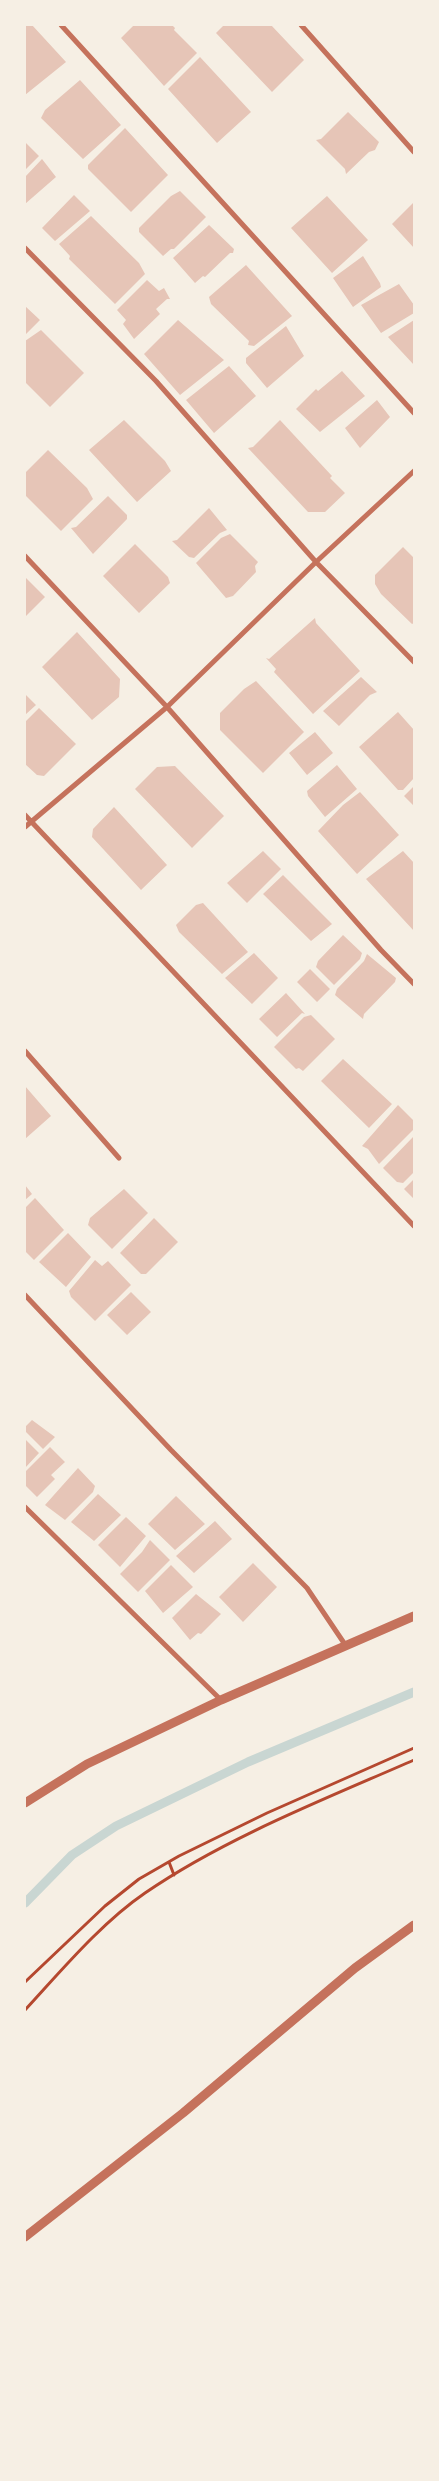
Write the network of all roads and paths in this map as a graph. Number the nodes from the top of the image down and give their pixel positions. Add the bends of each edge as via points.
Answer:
1 (61, 25) edge
2 (301, 25) edge
3 (414, 152) edge
4 (25, 248) edge
5 (414, 414) edge
6 (414, 471) edge
7 (25, 556) edge
8 (316, 562) junction
9 (414, 662) edge
10 (167, 707) junction
11 (25, 815) edge
12 (31, 821) junction
13 (25, 827) edge
14 (414, 984) edge
15 (25, 1051) edge
16 (119, 1158) dead end
17 (414, 1226) edge
18 (25, 1295) edge
19 (25, 1507) edge
20 (414, 1616) edge
21 (346, 1646) junction
22 (221, 1700) junction
23 (414, 1748) edge
24 (414, 1760) edge
25 (25, 1803) edge
26 (169, 1862) junction
27 (174, 1875) junction
28 (414, 1925) edge
29 (25, 1982) edge
30 (25, 2010) edge
31 (25, 2237) edge

1 - 5 street
2 - 3 street
4 - 8 street via 156,381
6 - 8 street
7 - 10 street
8 - 9 street
8 - 10 street
10 - 12 street
10 - 14 street
11 - 12 street
12 - 13 street
12 - 17 street
15 - 16 street
18 - 21 street via 170,1450 307,1588
19 - 22 street
20 - 21 street
21 - 22 street
22 - 25 street via 87,1764
23 - 26 path
24 - 27 path via 260,1830
26 - 27 path
26 - 29 path via 139,1879 106,1906
27 - 30 path via 109,1922
28 - 31 street via 354,1968 183,2113

